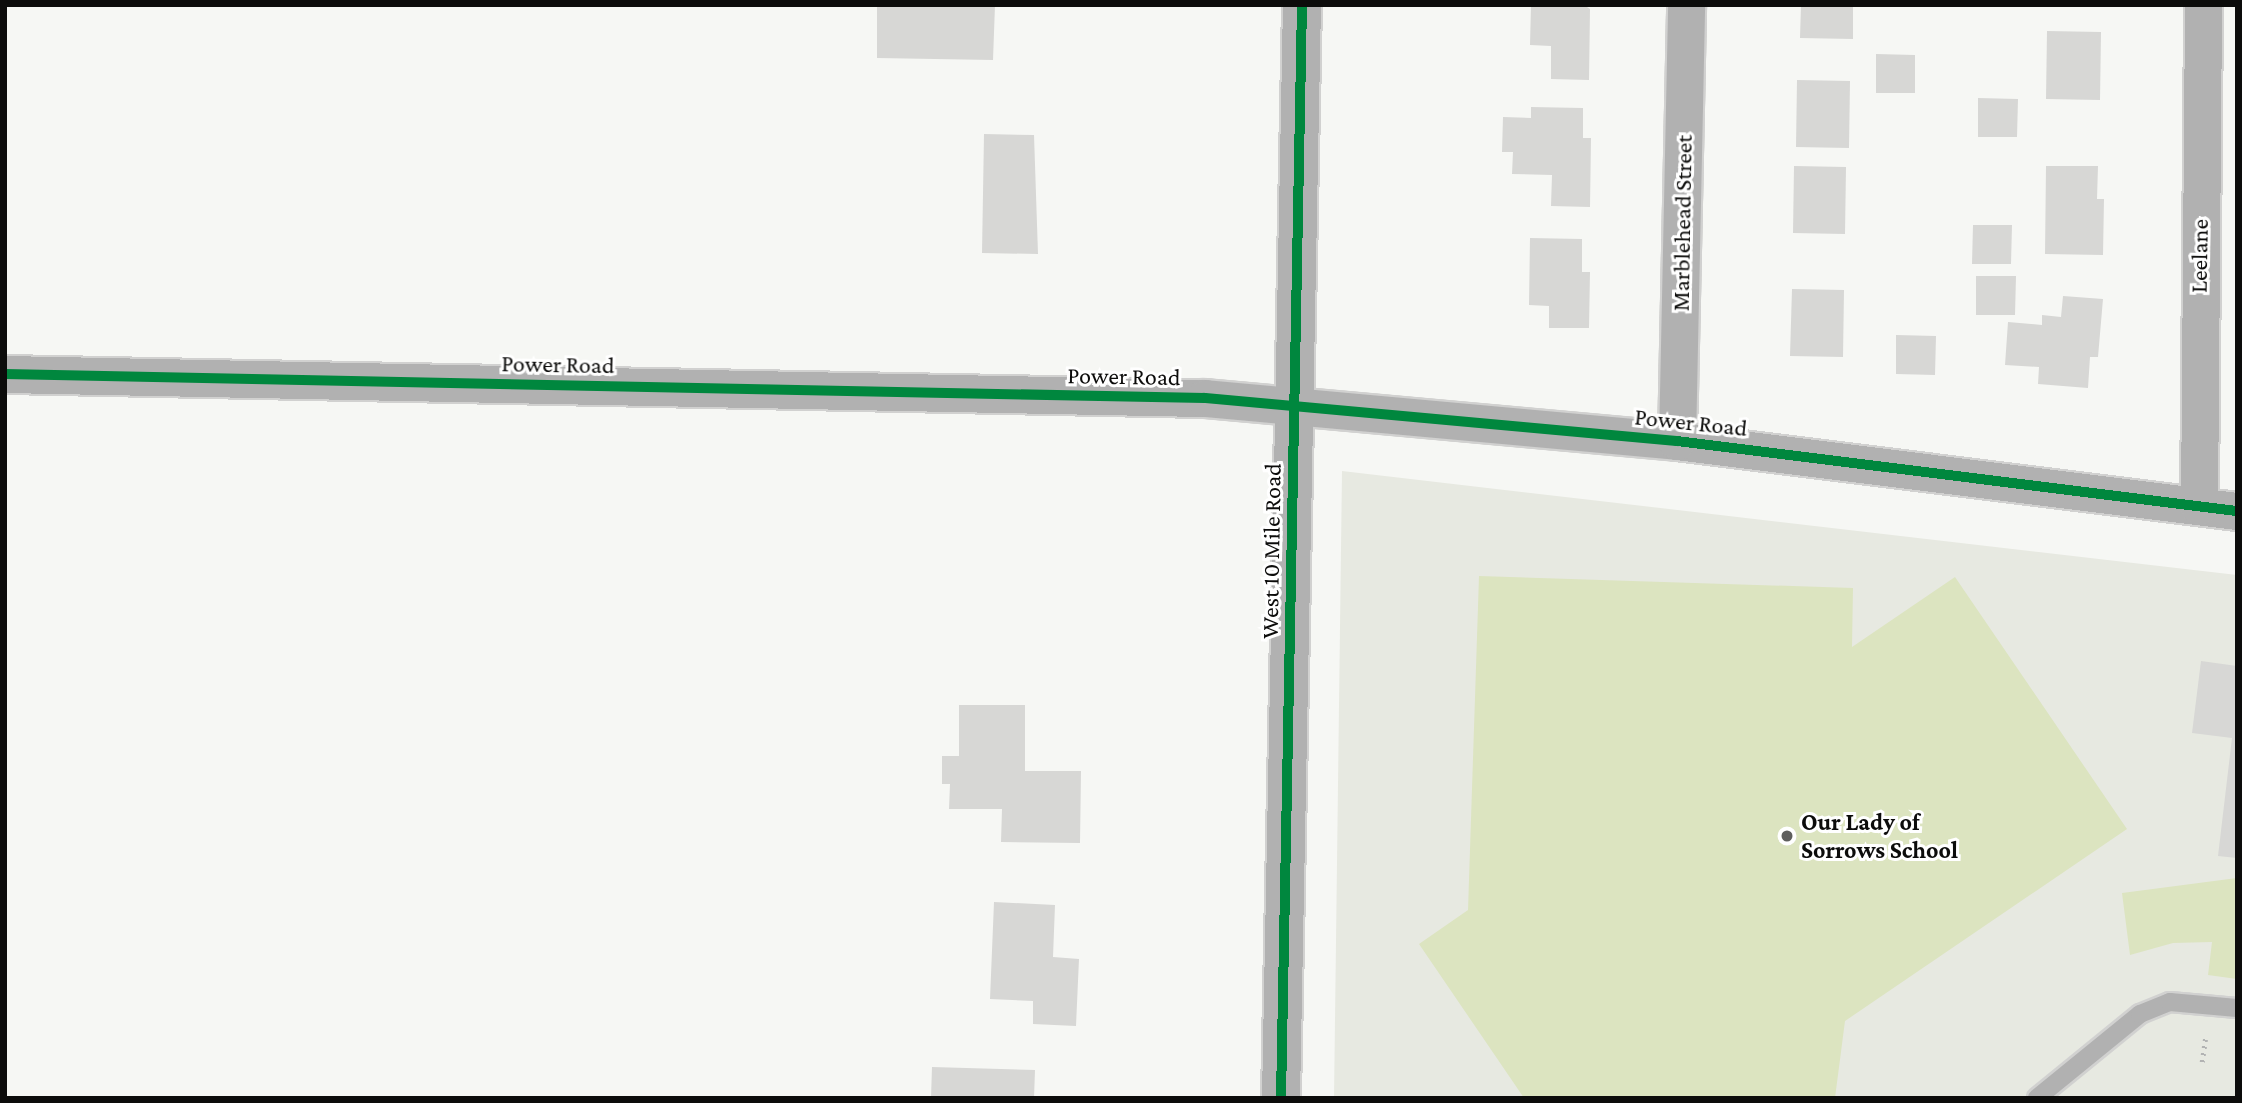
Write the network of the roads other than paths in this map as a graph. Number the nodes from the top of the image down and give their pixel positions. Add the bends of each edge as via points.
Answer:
1 (1302, 5) edge
2 (1686, 5) edge
3 (2203, 5) edge
4 (5, 374) edge
5 (1295, 405) junction
6 (1677, 441) junction
7 (2199, 506) junction
8 (2237, 511) edge
9 (2237, 1008) edge
10 (1281, 1098) edge
11 (2038, 1098) edge

1 - 5 street, West 10 Mile Road
2 - 6 street, Marblehead Street
3 - 7 street, Leelane
4 - 5 street, Power Road via 1205,398
5 - 6 street, Power Road
5 - 10 street, West 10 Mile Road
6 - 7 street, Power Road
7 - 8 street, Power Road
9 - 11 lane via 2170,1002 2140,1014

